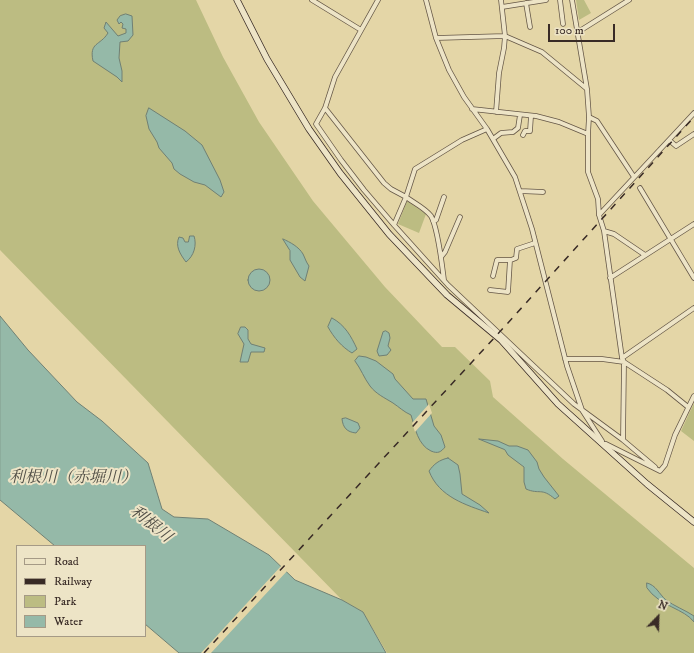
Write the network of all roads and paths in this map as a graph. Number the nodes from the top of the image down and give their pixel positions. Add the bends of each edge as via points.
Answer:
1 (237, 0) edge
2 (312, 0) edge
3 (378, 0) edge
4 (426, 0) edge
5 (501, 0) edge
6 (546, 0) edge
7 (560, 0) edge
8 (572, 0) edge
9 (629, 0) edge
10 (526, 3) junction
11 (502, 7) junction
12 (563, 24) dead end
13 (530, 27) dead end
14 (361, 30) junction
15 (578, 32) junction
16 (505, 36) junction
17 (436, 38) junction
18 (587, 89) junction
19 (325, 108) junction
20 (472, 109) junction
21 (496, 112) junction
22 (694, 113) edge
23 (520, 115) junction
24 (531, 116) junction
25 (589, 117) junction
26 (487, 129) junction
27 (588, 134) junction
28 (694, 134) edge
29 (523, 135) dead end
30 (493, 139) junction
31 (669, 140) junction
32 (634, 177) junction
33 (640, 188) dead end
34 (520, 191) junction
35 (543, 192) dead end
36 (406, 197) junction
37 (444, 197) dead end
38 (599, 215) junction
39 (460, 217) dead end
40 (433, 221) junction
41 (694, 224) edge
42 (394, 226) junction
43 (604, 231) junction
44 (670, 239) junction
45 (534, 243) junction
46 (645, 255) junction
47 (441, 257) junction
48 (510, 260) junction
49 (493, 276) dead end
50 (610, 278) junction
51 (694, 278) edge
52 (444, 280) junction
53 (490, 290) dead end
54 (694, 308) edge
55 (565, 359) junction
56 (623, 360) junction
57 (694, 396) edge
58 (688, 407) junction
59 (582, 410) junction
60 (623, 440) junction
61 (601, 443) junction
62 (660, 472) junction
63 (694, 522) edge

1 - 61 street via 267,59 309,129 340,173 389,234 447,295 501,340 558,404
2 - 14 street
3 - 14 street
4 - 17 street
5 - 11 street
6 - 10 street
7 - 12 street
8 - 15 street
9 - 15 street
10 - 11 street
10 - 13 street
11 - 16 street
14 - 19 street via 335,77
15 - 18 street
16 - 17 street
16 - 18 street via 542,52
16 - 21 street
17 - 20 street via 449,70
18 - 25 street
19 - 36 street via 384,183
19 - 42 street via 316,124 341,160
20 - 21 street
20 - 26 street
21 - 23 street
22 - 31 street
23 - 24 street
23 - 30 street via 518,128 513,132 501,133
24 - 27 street via 559,122
24 - 29 street via 530,131 525,131
25 - 27 street
25 - 32 street via 597,121
26 - 30 street
26 - 36 street via 462,140 415,169
27 - 38 street via 588,172 598,199
28 - 31 street via 676,146
30 - 34 street via 515,176
31 - 32 street
32 - 38 street
33 - 44 street
34 - 35 street
34 - 45 street
36 - 40 street via 426,211
36 - 42 street
37 - 40 street via 436,220
38 - 43 street
39 - 47 street
40 - 47 street
41 - 44 street
42 - 52 street
43 - 46 street via 614,234
43 - 50 street
44 - 46 street
44 - 51 street
45 - 48 street via 517,249 516,258
45 - 55 street
46 - 50 street
47 - 52 street
48 - 49 street via 497,260
48 - 53 street via 508,292
50 - 56 street
52 - 59 street via 547,380
54 - 56 street
55 - 56 street
55 - 59 street
56 - 58 street
56 - 60 street
57 - 58 street
58 - 62 street
59 - 60 street
59 - 61 street via 602,440
60 - 62 street
61 - 62 street
61 - 63 street

